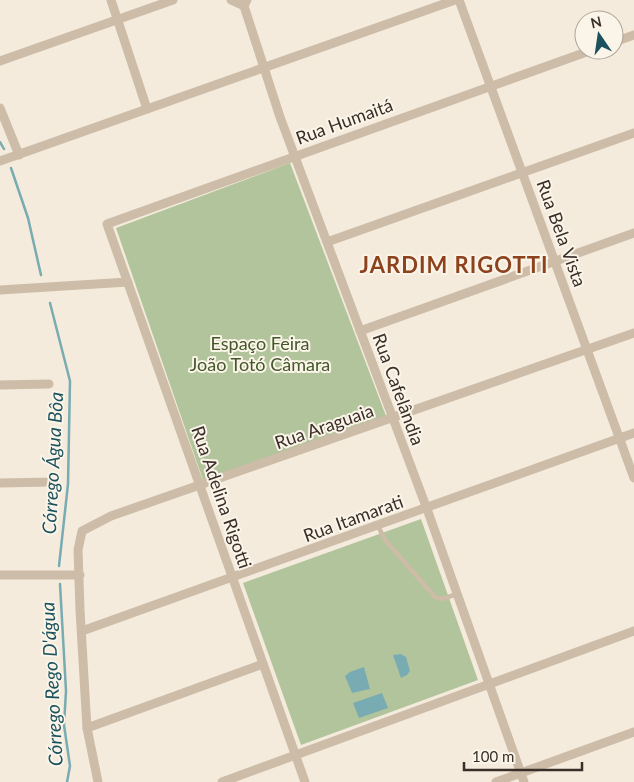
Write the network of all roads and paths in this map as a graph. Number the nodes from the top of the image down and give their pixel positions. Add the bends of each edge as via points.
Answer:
1 (111, 0) edge
2 (172, 0) edge
3 (231, 0) edge
4 (454, 0) edge
5 (459, 0) edge
6 (246, 3) edge
7 (117, 18) junction
8 (574, 56) edge
9 (0, 61) edge
10 (263, 67) junction
11 (491, 86) junction
12 (0, 108) edge
13 (147, 109) junction
14 (634, 133) edge
15 (20, 155) junction
16 (294, 156) junction
17 (0, 161) edge
18 (523, 173) junction
19 (107, 224) joint
20 (634, 233) edge
21 (327, 242) junction
22 (554, 261) junction
23 (128, 282) junction
24 (0, 290) edge
25 (360, 331) junction
26 (634, 333) edge
27 (588, 350) junction
28 (49, 384) dead end
29 (0, 385) edge
30 (393, 419) junction
31 (634, 433) edge
32 (620, 438) junction
33 (634, 478) edge
34 (52, 482) dead end
35 (0, 483) edge
36 (201, 486) junction
37 (426, 509) junction
38 (378, 526) junction
39 (0, 575) edge
40 (80, 575) junction
41 (233, 578) junction
42 (457, 594) junction
43 (82, 631) junction
44 (634, 631) edge
45 (263, 664) junction
46 (489, 684) junction
47 (87, 728) junction
48 (634, 732) edge
49 (295, 755) junction
50 (523, 778) edge
51 (98, 782) edge
52 (222, 782) edge
53 (305, 782) edge
54 (496, 782) edge

1 - 7 street
2 - 7 street
3 - 6 street, Rua Cafelândia
4 - 10 street
5 - 11 street, Rua Bela Vista
6 - 10 street, Rua Cafelândia
7 - 9 street
7 - 13 street
8 - 11 street, Rua Humaitá
10 - 13 street
10 - 16 street, Rua Cafelândia
11 - 16 street, Rua Humaitá
11 - 18 street, Rua Bela Vista
12 - 15 street
13 - 15 street
14 - 18 street
15 - 17 street
16 - 19 street, Rua Humaitá
16 - 21 street, Rua Cafelândia
18 - 21 street
18 - 22 street, Rua Bela Vista
19 - 23 street, Rua Adelina Rigotti
20 - 22 street
21 - 25 street, Rua Cafelândia
22 - 25 street
22 - 27 street, Rua Bela Vista
23 - 24 street
23 - 36 street, Rua Adelina Rigotti
25 - 30 street, Rua Cafelândia
26 - 27 street, Rua Araguaia
27 - 30 street, Rua Araguaia
27 - 32 street, Rua Bela Vista
28 - 29 street
30 - 36 street, Rua Araguaia
30 - 37 street, Rua Cafelândia
31 - 32 street, Rua Itamarati
32 - 33 street, Rua Bela Vista
32 - 37 street, Rua Itamarati
34 - 35 street
36 - 40 street, Rua Araguaia via 111,516 82,531 78,550
36 - 41 street, Rua Adelina Rigotti
37 - 38 street, Rua Itamarati
37 - 42 street, Rua Cafelândia
38 - 41 street, Rua Itamarati
38 - 42 lane via 386,540 435,597 442,599
39 - 40 street
40 - 43 street
41 - 43 street, Rua Itamarati
41 - 45 street, Rua Adelina Rigotti
42 - 46 street, Rua Cafelândia
43 - 47 street
44 - 46 street
45 - 47 street
45 - 49 street, Rua Adelina Rigotti
46 - 49 street
46 - 50 street, Rua Cafelândia
47 - 51 street
48 - 50 street
49 - 52 street
49 - 53 street, Rua Adelina Rigotti
50 - 54 street

